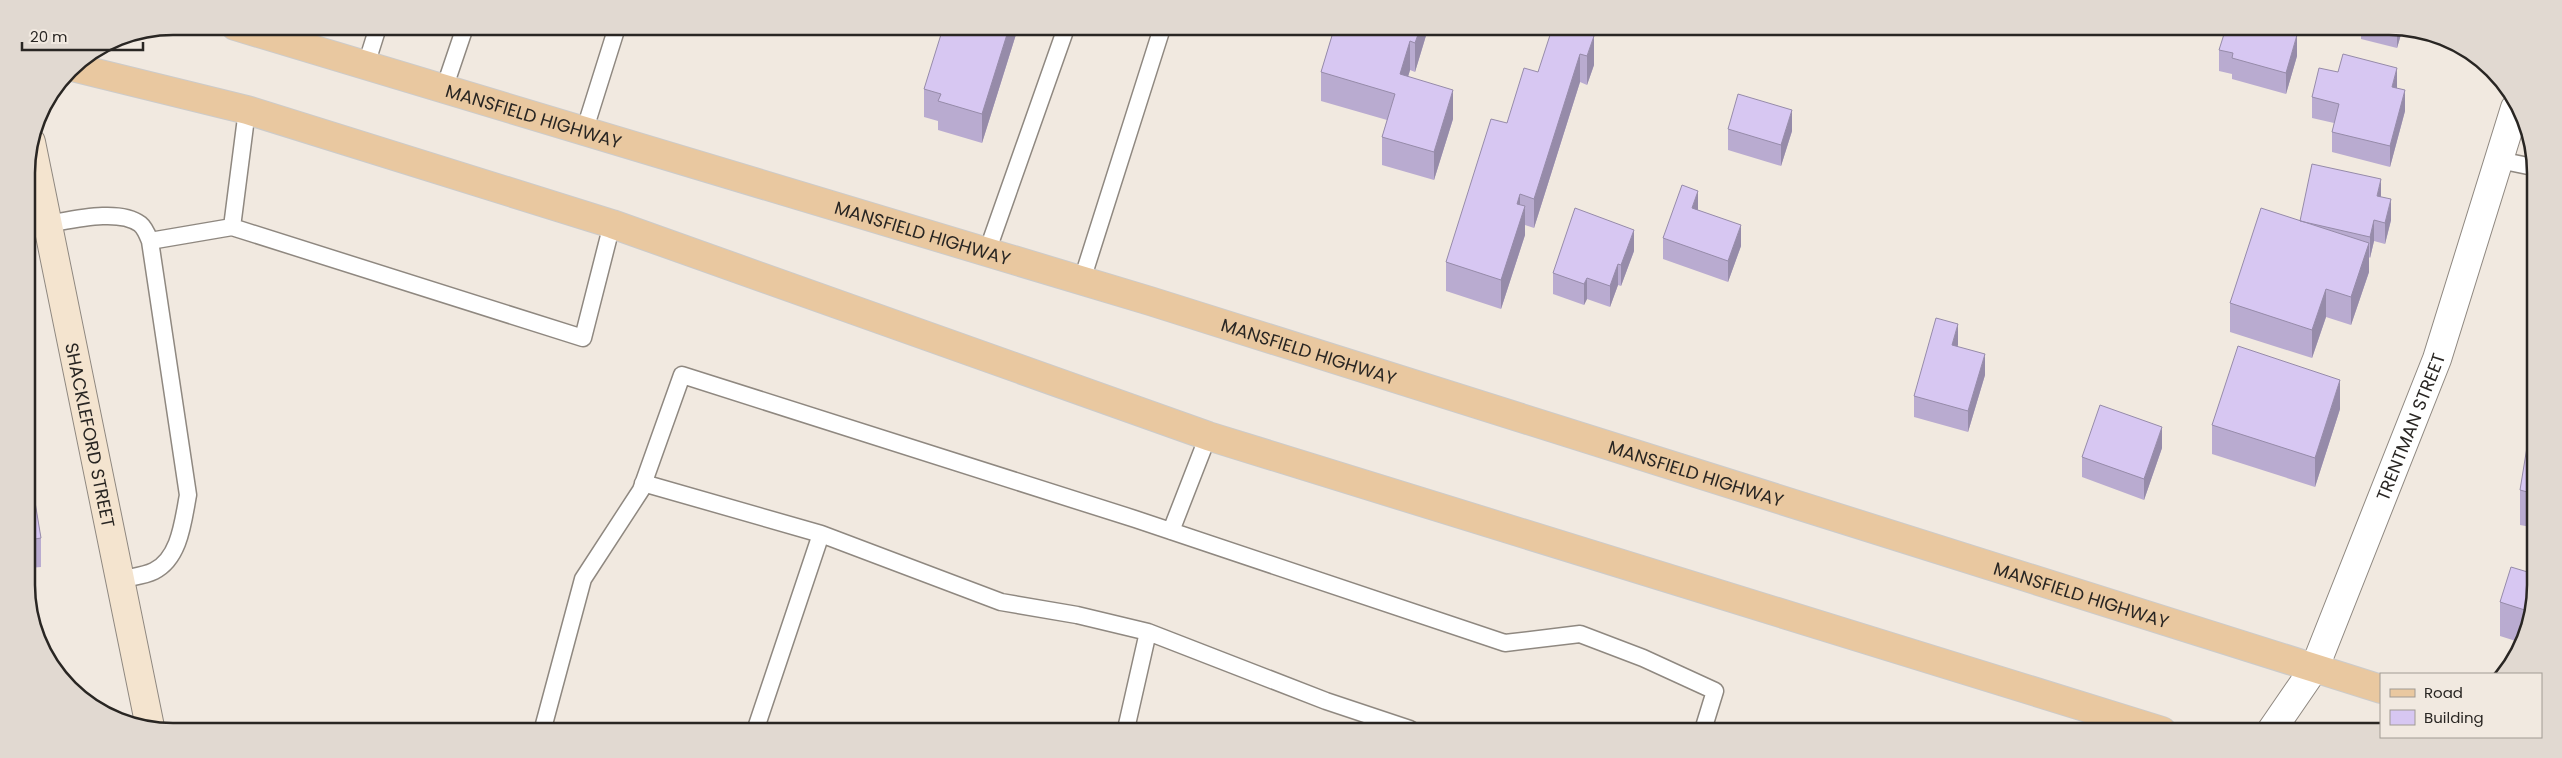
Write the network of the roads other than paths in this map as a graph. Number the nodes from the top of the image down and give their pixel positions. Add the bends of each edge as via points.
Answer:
1 (265, 35) edge
2 (375, 35) edge
3 (462, 35) edge
4 (614, 35) edge
5 (1064, 35) edge
6 (1160, 35) edge
7 (366, 65) junction
8 (82, 69) edge
9 (444, 89) junction
10 (247, 110) junction
11 (2513, 113) edge
12 (584, 132) junction
13 (2499, 160) junction
14 (35, 163) edge
15 (2527, 166) edge
16 (47, 224) junction
17 (612, 224) junction
18 (232, 227) junction
19 (150, 241) junction
20 (987, 252) junction
21 (1082, 280) junction
22 (1208, 436) junction
23 (644, 484) junction
24 (1171, 531) junction
25 (821, 534) junction
26 (119, 580) junction
27 (1148, 632) junction
28 (2315, 667) junction
29 (2380, 689) edge
30 (149, 721) edge
31 (544, 723) edge
32 (758, 723) edge
33 (1127, 723) edge
34 (1392, 723) edge
35 (1705, 723) edge
36 (2136, 723) edge
37 (2276, 723) edge

1 - 7 main road, MANSFIELD HIGHWAY
2 - 7 lane
3 - 9 lane
4 - 12 lane
5 - 20 lane
6 - 21 lane
7 - 9 main road, MANSFIELD HIGHWAY
8 - 10 main road
9 - 12 main road, MANSFIELD HIGHWAY
10 - 17 main road
10 - 18 lane
11 - 13 street, TRENTMAN STREET
12 - 20 main road, MANSFIELD HIGHWAY
13 - 15 lane
13 - 28 street, TRENTMAN STREET via 2438,358
14 - 16 street, SHACKLEFORD STREET
16 - 19 lane via 126,216 142,225
16 - 26 street, SHACKLEFORD STREET
17 - 18 lane via 583,338
17 - 22 main road
18 - 19 lane
19 - 26 lane via 188,495 182,526 167,562 153,571
20 - 21 main road, MANSFIELD HIGHWAY
21 - 28 main road, MANSFIELD HIGHWAY
22 - 24 lane
22 - 36 main road
23 - 24 lane via 682,375
23 - 25 lane
23 - 31 lane via 583,579
24 - 35 lane via 1504,643 1580,634 1715,691
25 - 27 lane via 1001,602
25 - 32 lane
26 - 30 street, SHACKLEFORD STREET
27 - 33 lane
27 - 34 lane
28 - 29 main road, MANSFIELD HIGHWAY
28 - 37 street, TRENTMAN STREET

